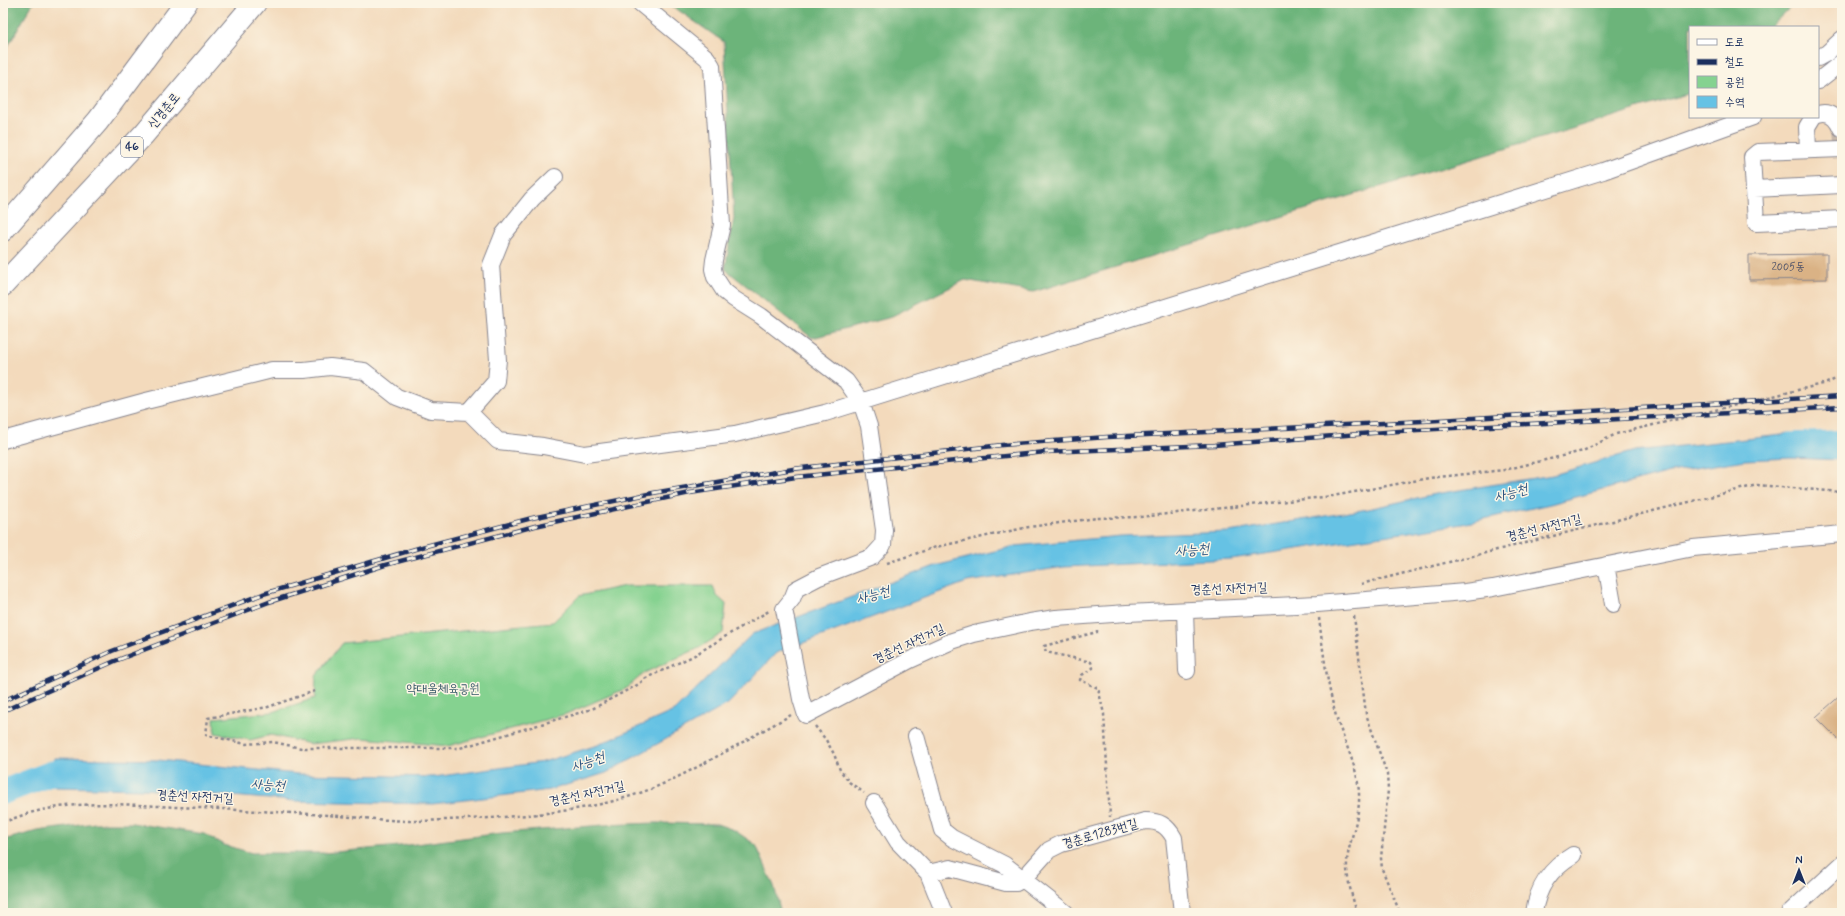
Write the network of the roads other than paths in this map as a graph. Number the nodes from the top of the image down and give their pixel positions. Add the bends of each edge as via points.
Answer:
1 (186, 3) edge
2 (256, 3) edge
3 (640, 3) edge
4 (1842, 39) edge
5 (1819, 57) edge
6 (1842, 62) edge
7 (1819, 80) edge
8 (1819, 114) edge
9 (1749, 118) edge
10 (1812, 118) edge
11 (1737, 121) edge
12 (1841, 128) dead end
13 (1842, 149) edge
14 (1808, 150) junction
15 (555, 177) dead end
16 (1842, 185) edge
17 (1754, 188) junction
18 (1842, 219) edge
19 (3, 230) edge
20 (3, 285) edge
21 (861, 402) junction
22 (470, 412) junction
23 (3, 440) edge
24 (1842, 534) edge
25 (1606, 565) junction
26 (1613, 604) dead end
27 (1185, 611) junction
28 (1187, 671) dead end
29 (916, 736) dead end
30 (874, 804) road end
31 (1573, 855) dead end
32 (1842, 864) edge
33 (928, 873) junction
34 (1024, 878) junction
35 (944, 913) edge
36 (1066, 913) edge
37 (1182, 913) edge
38 (1534, 913) edge
39 (1789, 913) edge

1 - 19 highway via 98,121
2 - 20 highway, 신경춘로 / 46 via 144,134
3 - 21 street via 707,58 712,66 722,225 714,260 715,277 724,291 734,299 761,316 846,381
4 - 5 street
6 - 7 street
8 - 12 street via 1827,112 1835,118
9 - 11 street
10 - 14 street via 1807,127
11 - 21 street via 1603,171
13 - 14 street
14 - 17 street via 1758,152 1752,157
15 - 22 street via 532,199 503,235 491,265 498,360 496,381
16 - 17 street
17 - 18 street via 1756,223
21 - 22 street via 734,434 585,454 498,441
21 - 27 street via 871,441 884,544 872,557 819,577 796,589 788,604 804,707 952,641 974,634 1030,622 1096,615
22 - 23 street via 430,410 398,397 364,371 330,367 272,370
24 - 25 street via 1693,548
25 - 26 street
25 - 27 street via 1493,588 1353,594 1317,604
27 - 28 street
29 - 34 street via 942,830
30 - 33 street via 898,842
31 - 38 street via 1554,868 1538,895
32 - 39 street
33 - 34 street via 950,868 1006,883 1016,883
33 - 35 street
34 - 36 street
34 - 37 street, 경춘로1283번길 via 1049,850 1061,844 1145,821 1155,821 1171,831 1174,838

